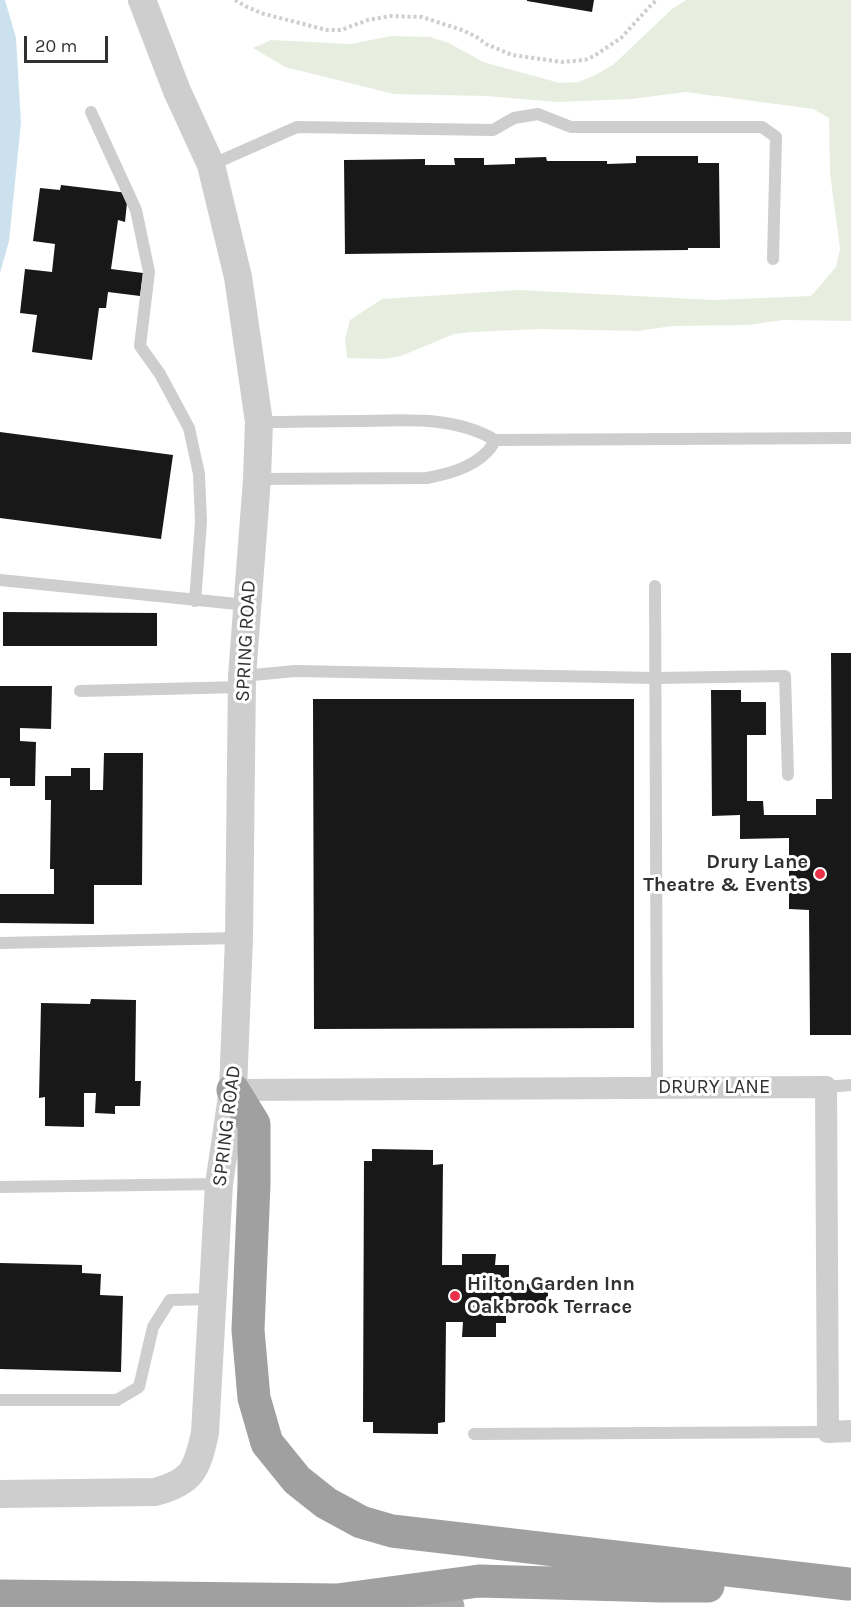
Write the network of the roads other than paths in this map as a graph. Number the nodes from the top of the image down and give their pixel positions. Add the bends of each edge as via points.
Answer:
1 (142, 0) edge
2 (91, 112) dead end
3 (211, 165) junction
4 (773, 259) dead end
5 (259, 422) junction
6 (851, 438) edge
7 (495, 440) junction
8 (258, 479) junction
9 (0, 580) edge
10 (655, 586) dead end
11 (195, 601) junction
12 (247, 605) junction
13 (655, 678) junction
14 (242, 681) junction
15 (80, 691) dead end
16 (788, 774) dead end
17 (239, 938) junction
18 (0, 943) edge
19 (851, 1085) edge
20 (657, 1087) junction
21 (826, 1087) junction
22 (233, 1089) junction
23 (219, 1184) junction
24 (0, 1188) edge
25 (212, 1299) junction
26 (0, 1400) edge
27 (851, 1431) edge
28 (828, 1432) junction
29 (474, 1434) dead end
30 (0, 1494) edge
31 (850, 1584) edge
32 (0, 1596) edge
33 (337, 1600) junction
34 (448, 1607) edge

1 - 3 street, SPRING ROAD
2 - 11 lane via 136,210 149,272 140,346 189,428 199,474 201,522
3 - 4 lane via 297,127 493,130 514,118 538,114 571,127 762,128 776,137
3 - 5 street, SPRING ROAD via 238,277
5 - 7 lane via 421,420 460,425
5 - 8 street, SPRING ROAD
6 - 7 lane
7 - 8 lane via 486,453 467,465 427,478
8 - 12 street, SPRING ROAD
9 - 11 lane
10 - 13 lane
11 - 12 lane
12 - 14 street, SPRING ROAD
13 - 14 lane via 295,671
13 - 16 lane via 785,676
13 - 20 lane
14 - 15 lane
14 - 17 street, SPRING ROAD
17 - 18 lane
17 - 22 street, SPRING ROAD
19 - 21 lane
20 - 21 street, DRURY LANE
20 - 22 street, DRURY LANE
21 - 28 street
22 - 23 street, SPRING ROAD
22 - 31 highway via 254,1124 248,1330 254,1398 267,1443 297,1480 326,1503 361,1522 392,1531
23 - 24 lane
23 - 25 street, SPRING ROAD
25 - 26 lane via 170,1300 153,1327 139,1387 117,1400
25 - 30 street, SPRING ROAD via 205,1433 191,1474 172,1487 155,1492
27 - 28 street
28 - 29 lane
31 - 33 highway via 662,1586 479,1581
32 - 33 highway
33 - 34 main road

